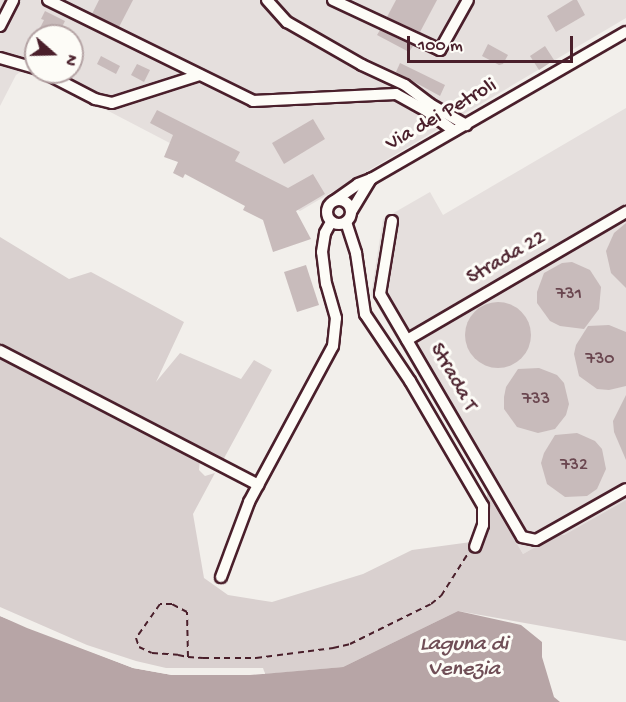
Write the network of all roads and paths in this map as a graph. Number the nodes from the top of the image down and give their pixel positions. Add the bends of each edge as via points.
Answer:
1 (13, 0) edge
2 (48, 0) edge
3 (267, 0) edge
4 (333, 0) edge
5 (468, 0) edge
6 (0, 26) edge
7 (626, 32) edge
8 (0, 58) edge
9 (24, 64) edge
10 (200, 75) junction
11 (66, 84) edge
12 (466, 125) junction
13 (454, 131) junction
14 (371, 179) junction
15 (334, 201) junction
16 (626, 212) edge
17 (349, 217) junction
18 (392, 221) dead end
19 (331, 222) junction
20 (407, 340) junction
21 (0, 351) edge
22 (258, 485) junction
23 (626, 489) edge
24 (475, 547) joint
25 (221, 577) dead end
26 (188, 657) junction

1 - 6 street
2 - 10 street
3 - 12 street via 287,22 405,85
4 - 5 street via 440,50
7 - 12 street, Via dei Petroli
8 - 9 street
10 - 11 street via 112,103 100,102
10 - 13 street via 259,102 396,94
12 - 13 street, Via dei Petroli
13 - 14 street, Via dei Petroli
14 - 15 street, Via dei Petroli
14 - 17 street, Via dei Petroli
15 - 17 street via 345,202
15 - 19 street via 327,210
16 - 20 street, Strada 22
17 - 19 street via 338,225
17 - 24 street via 365,314 416,391 483,506 483,525
18 - 20 street, Strada T via 380,294
19 - 22 street via 322,252 336,318 335,340
20 - 23 street, Strada T via 522,537 531,541
21 - 22 street
22 - 25 street
24 - 26 path via 460,562 441,596 431,604 350,644 256,658
26 - 26 path via 152,653 139,647 136,638 160,604 172,604 187,612

